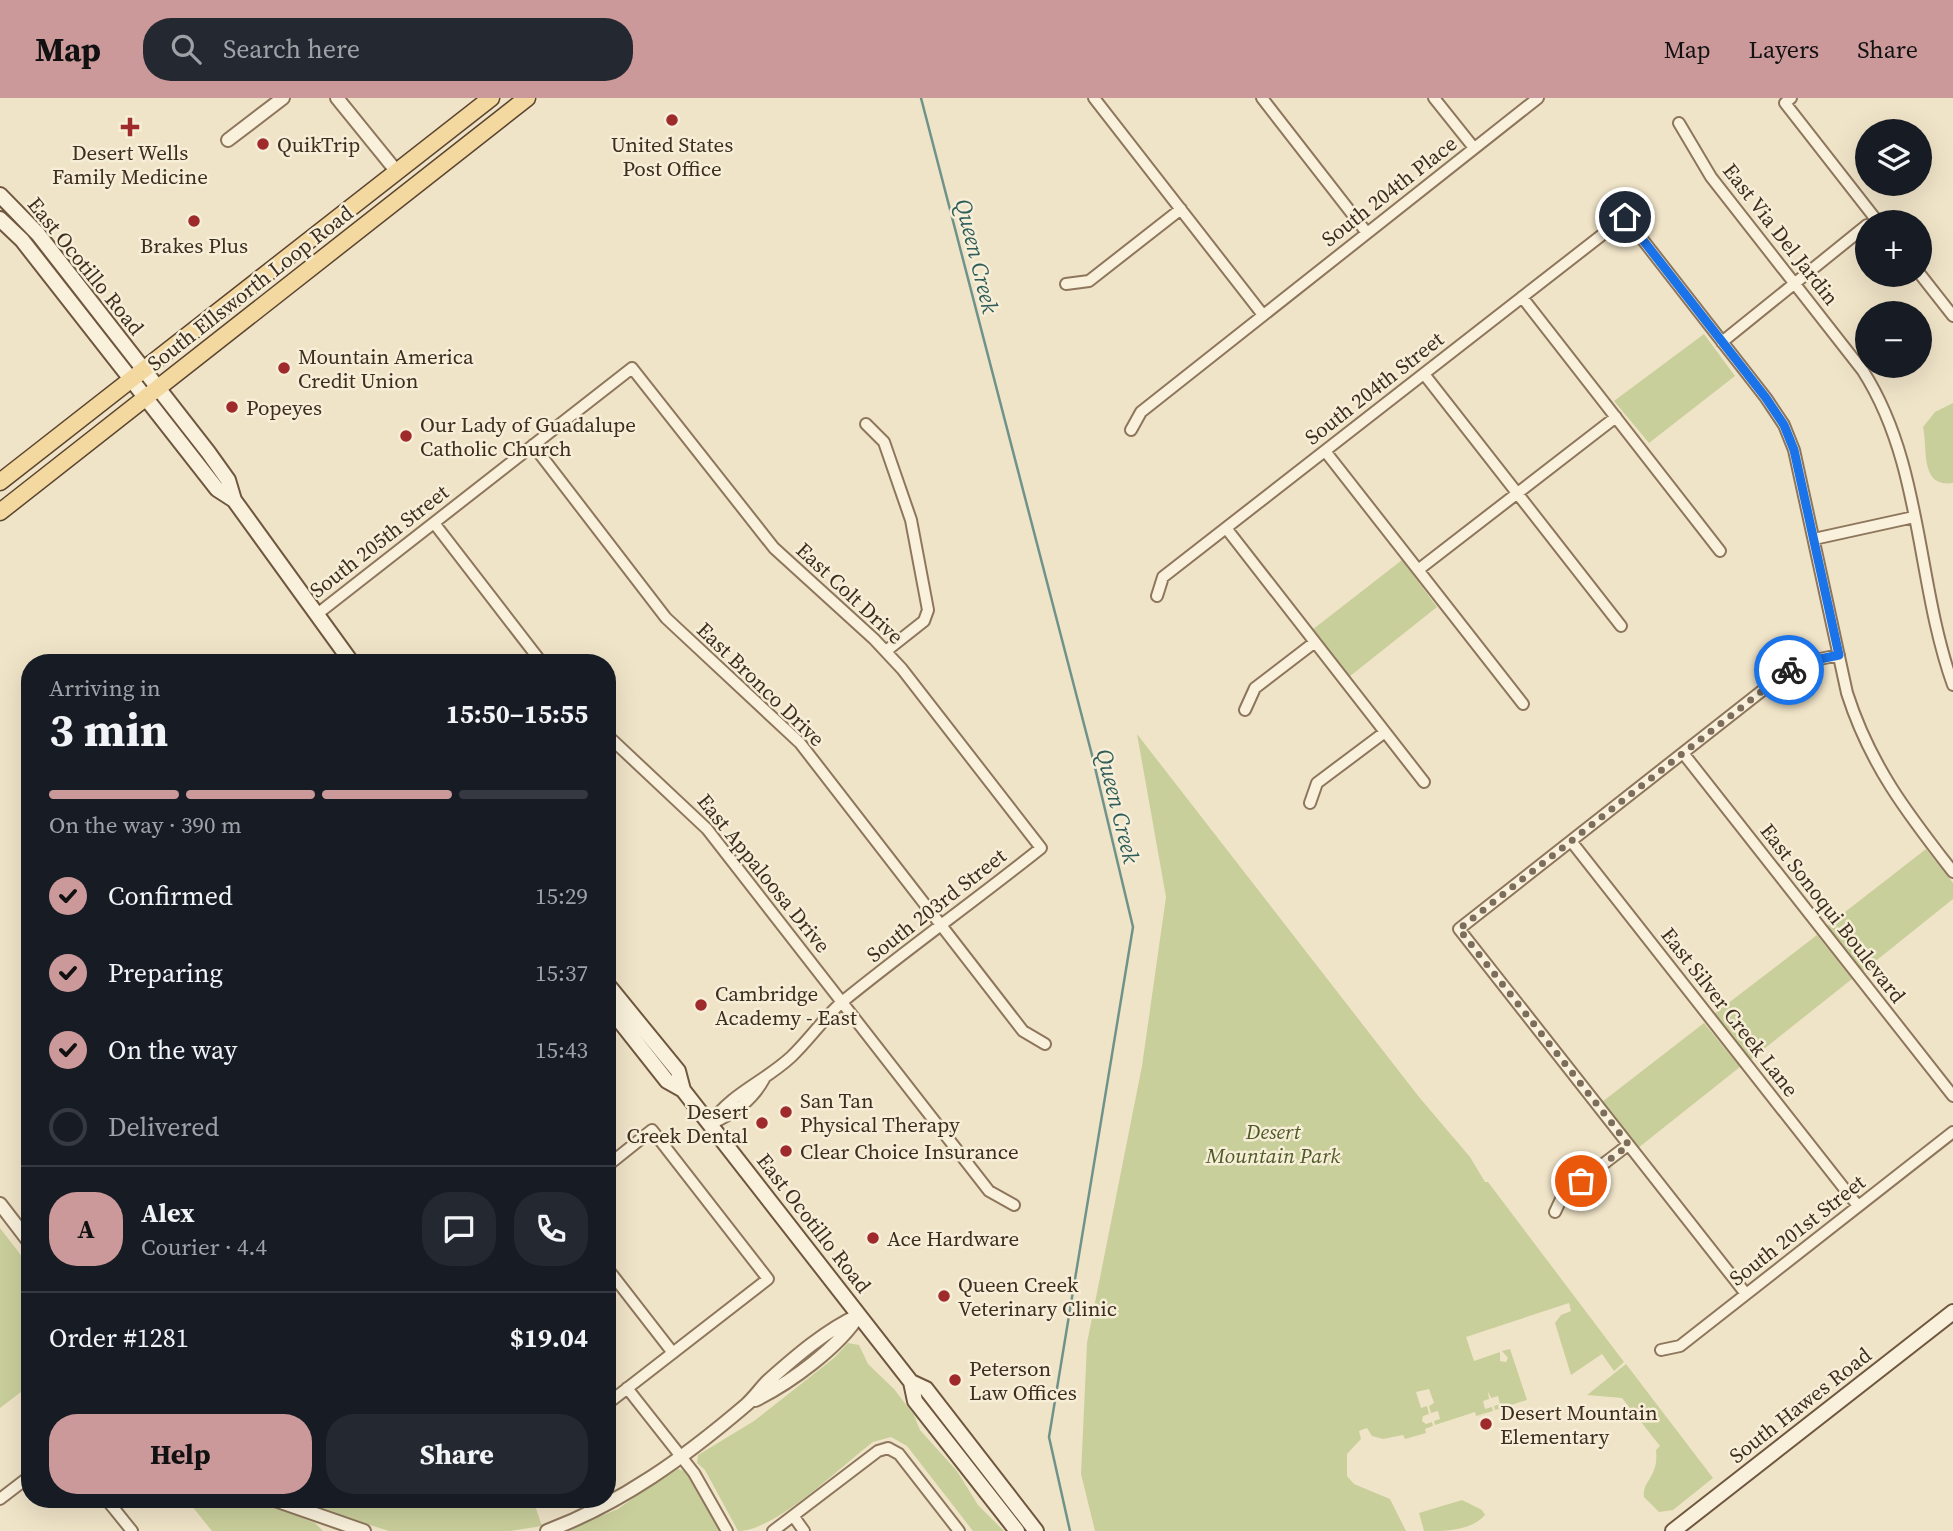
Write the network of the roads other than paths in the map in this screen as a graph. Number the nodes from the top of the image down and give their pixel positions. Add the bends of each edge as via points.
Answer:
1 (283, 98) edge
2 (337, 98) edge
3 (491, 98) edge
4 (527, 98) edge
5 (1094, 98) edge
6 (1262, 98) edge
7 (1434, 98) edge
8 (1538, 98) edge
9 (1788, 100) edge
10 (1679, 123) dead end
11 (228, 140) dead end
12 (1474, 148) junction
13 (397, 172) junction
14 (411, 189) junction
15 (0, 195) edge
16 (1181, 209) junction
17 (1865, 210) edge
18 (0, 219) edge
19 (1367, 233) junction
20 (1855, 236) edge
21 (1066, 284) dead end
22 (1795, 284) junction
23 (1930, 287) edge
24 (1522, 297) junction
25 (1263, 315) junction
26 (1953, 316) edge
27 (1722, 342) junction
28 (632, 368) joint
29 (1424, 374) junction
30 (137, 375) junction
31 (151, 392) junction
32 (1616, 417) junction
33 (866, 424) dead end
34 (1131, 430) dead end
35 (533, 446) junction
36 (1325, 451) junction
37 (0, 482) edge
38 (1518, 494) junction
39 (0, 512) edge
40 (1914, 517) junction
41 (435, 523) junction
42 (1226, 528) junction
43 (1814, 539) junction
44 (1720, 551) dead end
45 (1419, 570) junction
46 (1157, 596) dead end
47 (316, 615) junction
48 (1621, 626) dead end
49 (1315, 642) junction
50 (886, 651) junction
51 (345, 654) edge
52 (535, 654) edge
53 (1839, 655) junction
54 (1953, 685) edge
55 (1523, 704) dead end
56 (1245, 710) dead end
57 (1385, 732) junction
58 (616, 743) edge
59 (1683, 753) junction
60 (1424, 782) dead end
61 (1310, 803) dead end
62 (1571, 841) junction
63 (1041, 848) joint
64 (1953, 872) edge
65 (942, 926) junction
66 (616, 995) edge
67 (843, 1002) junction
68 (616, 1016) edge
69 (1045, 1044) dead end
70 (683, 1090) junction
71 (1953, 1096) edge
72 (710, 1124) junction
73 (1953, 1132) edge
74 (1629, 1145) junction
75 (616, 1159) edge
76 (0, 1204) edge
77 (1014, 1205) dead end
78 (1858, 1206) junction
79 (1555, 1212) dead end
80 (21, 1231) edge
81 (616, 1280) edge
82 (1746, 1294) junction
83 (1953, 1312) edge
84 (859, 1315) junction
85 (1661, 1350) dead end
86 (673, 1353) junction
87 (911, 1382) junction
88 (627, 1388) junction
89 (616, 1397) edge
90 (681, 1456) junction
91 (21, 1483) edge
92 (0, 1499) edge
93 (616, 1501) edge
94 (113, 1508) edge
95 (294, 1508) edge
96 (603, 1508) edge
97 (794, 1517) junction
98 (338, 1527) edge
99 (132, 1531) edge
100 (364, 1531) edge
101 (547, 1531) edge
102 (727, 1531) edge
103 (773, 1531) edge
104 (804, 1531) edge
105 (959, 1531) edge
106 (1017, 1531) edge
107 (1036, 1531) edge
108 (1673, 1531) edge

1 - 11 street
2 - 13 street
3 - 13 main road, South Ellsworth Loop Road
4 - 14 main road, South Ellsworth Loop Road
5 - 16 street
6 - 19 street
7 - 12 street
8 - 12 street, South 204th Place
9 - 17 street
10 - 22 street, East Via Del Jardin via 1711,177
12 - 19 street, South 204th Place
13 - 14 main road
13 - 30 main road, South Ellsworth Loop Road
14 - 31 main road, South Ellsworth Loop Road
15 - 30 main road, East Ocotillo Road via 38,234
16 - 21 street via 1089,281
16 - 25 street
18 - 30 main road, East Ocotillo Road
19 - 25 street, South 204th Place
20 - 22 street
22 - 27 street
22 - 40 street, East Via Del Jardin via 1882,401 1898,442
23 - 26 street
24 - 27 street, South 204th Street via 1625,217
24 - 29 street, South 204th Street
24 - 32 street
25 - 34 street, South 204th Place via 1141,412
27 - 43 street via 1784,425
28 - 35 street, South 205th Street
28 - 50 street, East Colt Drive via 774,548
29 - 36 street, South 204th Street
29 - 38 street
30 - 31 main road, East Ocotillo Road
30 - 37 main road, South Ellsworth Loop Road
31 - 39 main road, South Ellsworth Loop Road
31 - 47 main road, East Ocotillo Road via 228,480 234,500
32 - 38 street
32 - 44 street
33 - 50 street via 884,442 911,520 928,611 924,621
35 - 41 street, South 205th Street
35 - 65 street, East Bronco Drive via 666,618 800,743
36 - 42 street, South 204th Street
36 - 45 street
38 - 45 street
38 - 48 street
40 - 43 street
40 - 54 street, East Via Del Jardin
41 - 47 street, South 205th Street
41 - 52 street
42 - 46 street, South 204th Street via 1163,578
42 - 49 street
43 - 53 street
45 - 55 street
47 - 51 main road, East Ocotillo Road
49 - 56 street via 1255,688
49 - 57 street
50 - 63 street, East Colt Drive
53 - 59 street via 1796,664
53 - 64 street via 1859,730 1880,773
57 - 60 street
57 - 61 street via 1317,783
58 - 67 street, East Appaloosa Drive via 707,829
59 - 62 street
59 - 71 street, East Sonoqui Boulevard
62 - 74 street via 1459,929
62 - 78 street, East Silver Creek Lane
63 - 65 street, South 203rd Street
65 - 67 street, South 203rd Street
65 - 69 street, East Bronco Drive via 1024,1031
66 - 70 main road, East Ocotillo Road via 678,1071
67 - 72 street, South 203rd Street via 792,1056 723,1105
67 - 77 street, East Appaloosa Drive via 989,1191
68 - 70 main road, East Ocotillo Road via 667,1081
70 - 72 main road, East Ocotillo Road
72 - 84 main road, East Ocotillo Road
73 - 78 street, South 201st Street
74 - 79 street via 1563,1195
74 - 82 street
75 - 86 street via 652,1130 768,1279
76 - 80 street
78 - 82 street, South 201st Street
81 - 86 street
82 - 85 street, South 201st Street via 1680,1346
83 - 108 main road, South Hawes Road
84 - 87 main road, East Ocotillo Road
84 - 90 street via 848,1334
86 - 88 street
87 - 106 main road, East Ocotillo Road via 915,1401
87 - 107 main road, East Ocotillo Road via 926,1389
88 - 89 street
88 - 90 street
90 - 93 street
90 - 102 street
91 - 92 street
94 - 99 street
95 - 98 street
96 - 101 street
97 - 103 street
97 - 104 street
97 - 105 street via 888,1448 899,1454
98 - 100 street

